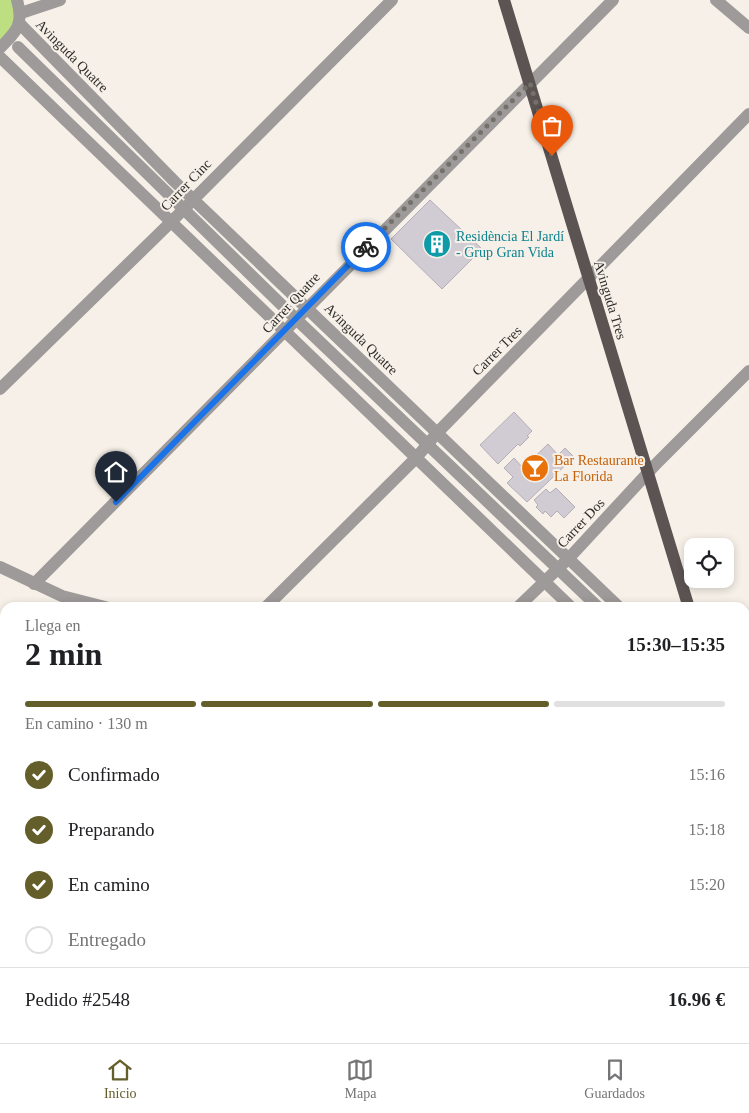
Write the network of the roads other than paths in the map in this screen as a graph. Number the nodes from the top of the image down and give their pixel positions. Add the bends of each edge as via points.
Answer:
1 (17, 0) edge
2 (60, 0) edge
3 (392, 0) edge
4 (504, 0) edge
5 (613, 0) edge
6 (716, 0) edge
7 (20, 19) junction
8 (749, 28) edge
9 (18, 47) dead end
10 (0, 48) edge
11 (0, 57) edge
12 (530, 83) junction
13 (749, 114) edge
14 (188, 204) junction
15 (171, 222) junction
16 (589, 279) junction
17 (306, 308) junction
18 (296, 319) junction
19 (285, 332) junction
20 (749, 371) edge
21 (0, 389) edge
22 (438, 433) junction
23 (427, 445) junction
24 (416, 458) junction
25 (648, 473) junction
26 (569, 558) junction
27 (0, 567) edge
28 (558, 568) junction
29 (545, 582) junction
30 (34, 584) junction
31 (64, 602) edge
32 (270, 602) edge
33 (523, 602) edge
34 (566, 602) edge
35 (594, 602) edge
36 (614, 602) edge
37 (686, 602) edge

1 - 7 street
2 - 7 street
3 - 14 street, Carrer Cinc
4 - 12 main road, Avinguda Tres
5 - 12 street, Carrer Quatre
6 - 8 street
7 - 10 street
7 - 14 street, Avinguda Quatre
9 - 14 street, Avinguda Quatre
11 - 15 street
12 - 16 main road, Avinguda Tres
12 - 17 street, Carrer Quatre
13 - 16 street, Carrer Tres
14 - 15 street, Carrer Cinc
14 - 17 street, Avinguda Quatre
14 - 18 street, Avinguda Quatre
15 - 19 street
15 - 21 street, Carrer Cinc
16 - 22 street, Carrer Tres
16 - 25 main road, Avinguda Tres
17 - 18 street, Carrer Quatre
17 - 22 street, Avinguda Quatre
18 - 19 street, Carrer Quatre
18 - 23 street, Avinguda Quatre
19 - 24 street
19 - 30 street, Carrer Quatre
20 - 25 street, Carrer Dos
22 - 23 street, Carrer Tres
22 - 26 street, Avinguda Quatre
23 - 24 street, Carrer Tres
23 - 28 street, Avinguda Quatre
24 - 29 street
24 - 32 street, Carrer Tres
25 - 26 street, Carrer Dos
25 - 37 main road, Avinguda Tres
26 - 28 street, Carrer Dos
26 - 36 street, Avinguda Quatre
27 - 30 street
28 - 29 street, Carrer Dos
28 - 35 street, Avinguda Quatre
29 - 33 street, Carrer Dos
29 - 34 street
30 - 31 street

